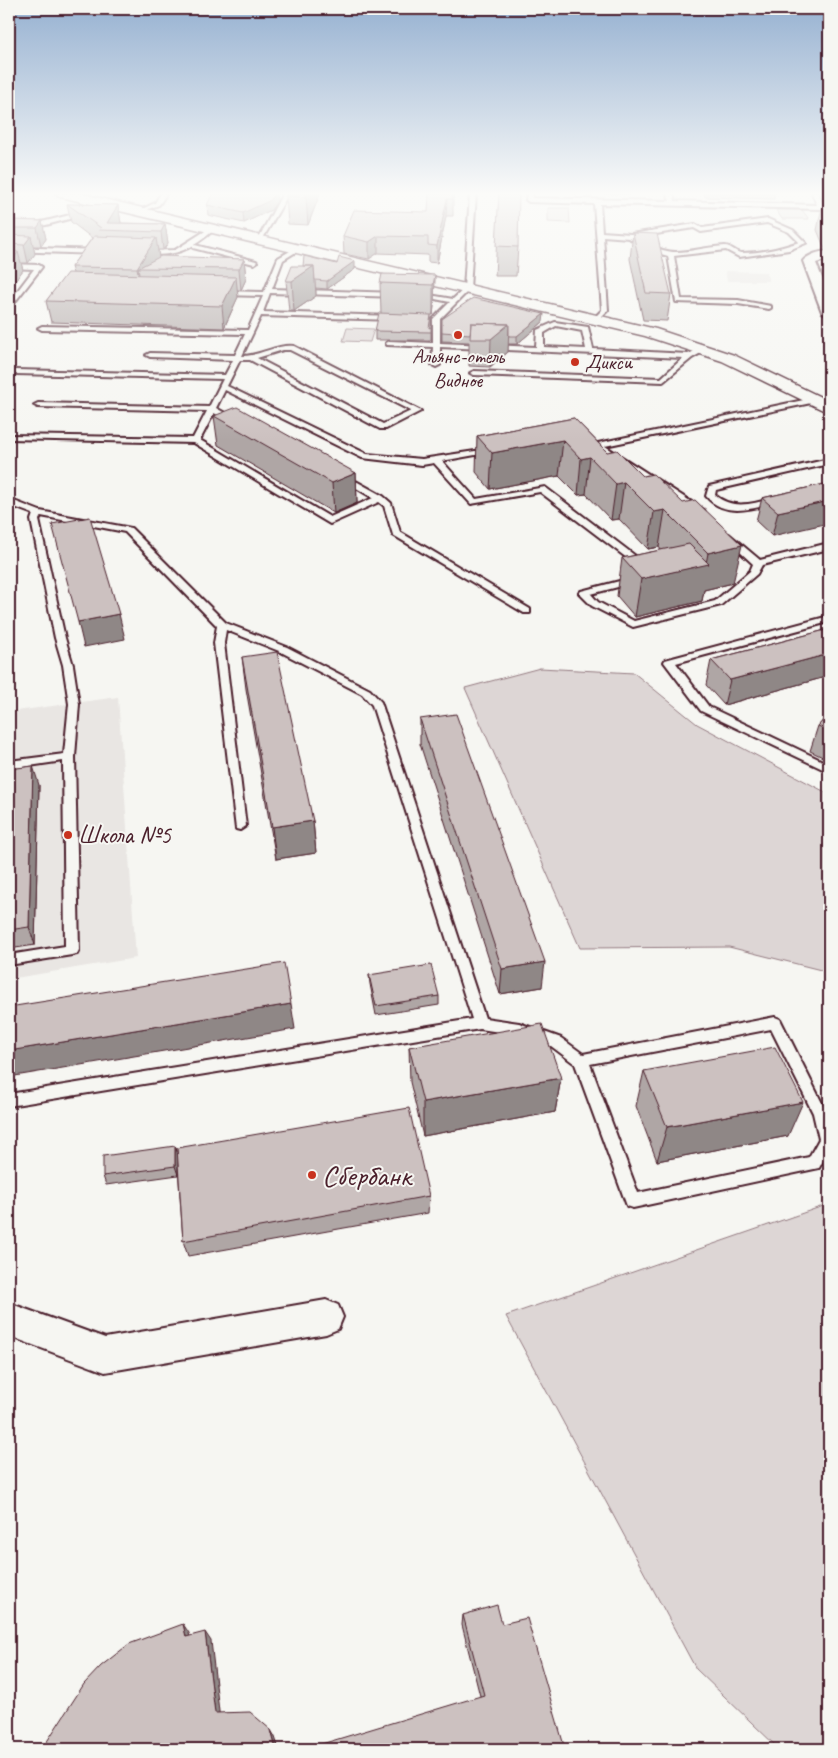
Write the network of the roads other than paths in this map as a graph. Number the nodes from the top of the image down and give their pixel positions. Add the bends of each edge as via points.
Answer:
1 (33, 275) edge
2 (274, 275) edge
3 (406, 275) edge
4 (468, 275) edge
5 (602, 275) edge
6 (674, 275) edge
7 (815, 275) edge
8 (467, 289) junction
9 (217, 293) edge
10 (267, 293) junction
11 (404, 295) edge
12 (414, 295) edge
13 (454, 301) junction
14 (9, 306) edge
15 (769, 307) dead end
16 (829, 312) edge
17 (259, 314) junction
18 (407, 318) edge
19 (427, 319) edge
20 (436, 319) junction
21 (597, 319) junction
22 (42, 328) dead end
23 (250, 332) junction
24 (390, 343) edge
25 (435, 345) junction
26 (704, 348) junction
27 (540, 349) junction
28 (590, 351) junction
29 (150, 355) dead end
30 (689, 356) junction
31 (238, 358) junction
32 (251, 358) junction
33 (436, 365) dead end
34 (16, 372) dead end
35 (474, 374) edge
36 (229, 377) junction
37 (224, 387) junction
38 (813, 400) junction
39 (38, 406) dead end
40 (829, 408) edge
41 (212, 409) junction
42 (238, 422) edge
43 (9, 437) edge
44 (196, 441) junction
45 (580, 445) edge
46 (598, 445) junction
47 (500, 448) edge
48 (436, 460) junction
49 (829, 462) edge
50 (333, 472) edge
51 (380, 498) junction
52 (785, 498) edge
53 (9, 502) edge
54 (38, 513) junction
55 (710, 520) edge
56 (724, 532) edge
57 (829, 546) edge
58 (758, 563) junction
59 (527, 611) dead end
60 (829, 618) edge
61 (222, 625) junction
62 (69, 757) junction
63 (9, 765) edge
64 (829, 768) edge
65 (240, 826) dead end
66 (9, 960) edge
67 (480, 1022) junction
68 (581, 1060) junction
69 (9, 1100) edge
70 (326, 1316) dead end
71 (9, 1320) edge

1 - 14 lane
2 - 10 lane
3 - 8 main road
4 - 8 lane
5 - 21 lane via 605,310
6 - 15 lane via 678,301 738,302
7 - 16 street
8 - 13 lane
8 - 21 main road
9 - 10 lane
10 - 11 lane
10 - 17 lane
12 - 13 lane
13 - 20 lane
17 - 18 lane
17 - 23 lane
19 - 20 lane
20 - 25 lane
21 - 26 main road
22 - 23 lane
23 - 31 lane
24 - 25 lane
25 - 27 lane
25 - 33 lane
26 - 30 lane
26 - 38 main road
27 - 28 lane
27 - 28 lane via 540,332 555,324 585,329
28 - 30 lane
29 - 31 lane
30 - 35 lane via 663,380
31 - 32 lane
31 - 36 lane
32 - 32 lane via 383,427 417,411 291,348
34 - 36 lane
36 - 37 lane
37 - 41 lane
37 - 48 lane via 365,456 422,462
38 - 40 main road
38 - 46 lane
39 - 41 lane
41 - 42 lane
41 - 44 lane
43 - 44 lane
44 - 51 lane via 330,521
45 - 46 lane
46 - 55 lane
47 - 48 lane
48 - 58 lane via 474,502 542,489 650,576 584,593 595,604 633,624 718,603 754,572
49 - 52 lane via 712,488 710,496 716,503 740,509
50 - 51 lane
51 - 59 lane via 388,505 396,533
53 - 54 lane
54 - 61 lane via 128,530
54 - 62 lane via 35,520 74,704
56 - 58 lane
57 - 58 lane
60 - 64 lane via 669,662 705,708
61 - 65 lane via 219,644
61 - 67 lane via 283,649 366,692 377,704
62 - 63 lane
62 - 66 lane via 72,950
67 - 68 lane via 519,1029 556,1042
67 - 69 lane
68 - 68 lane via 633,1201 814,1163 827,1140 820,1113 775,1023
70 - 71 street via 106,1355

